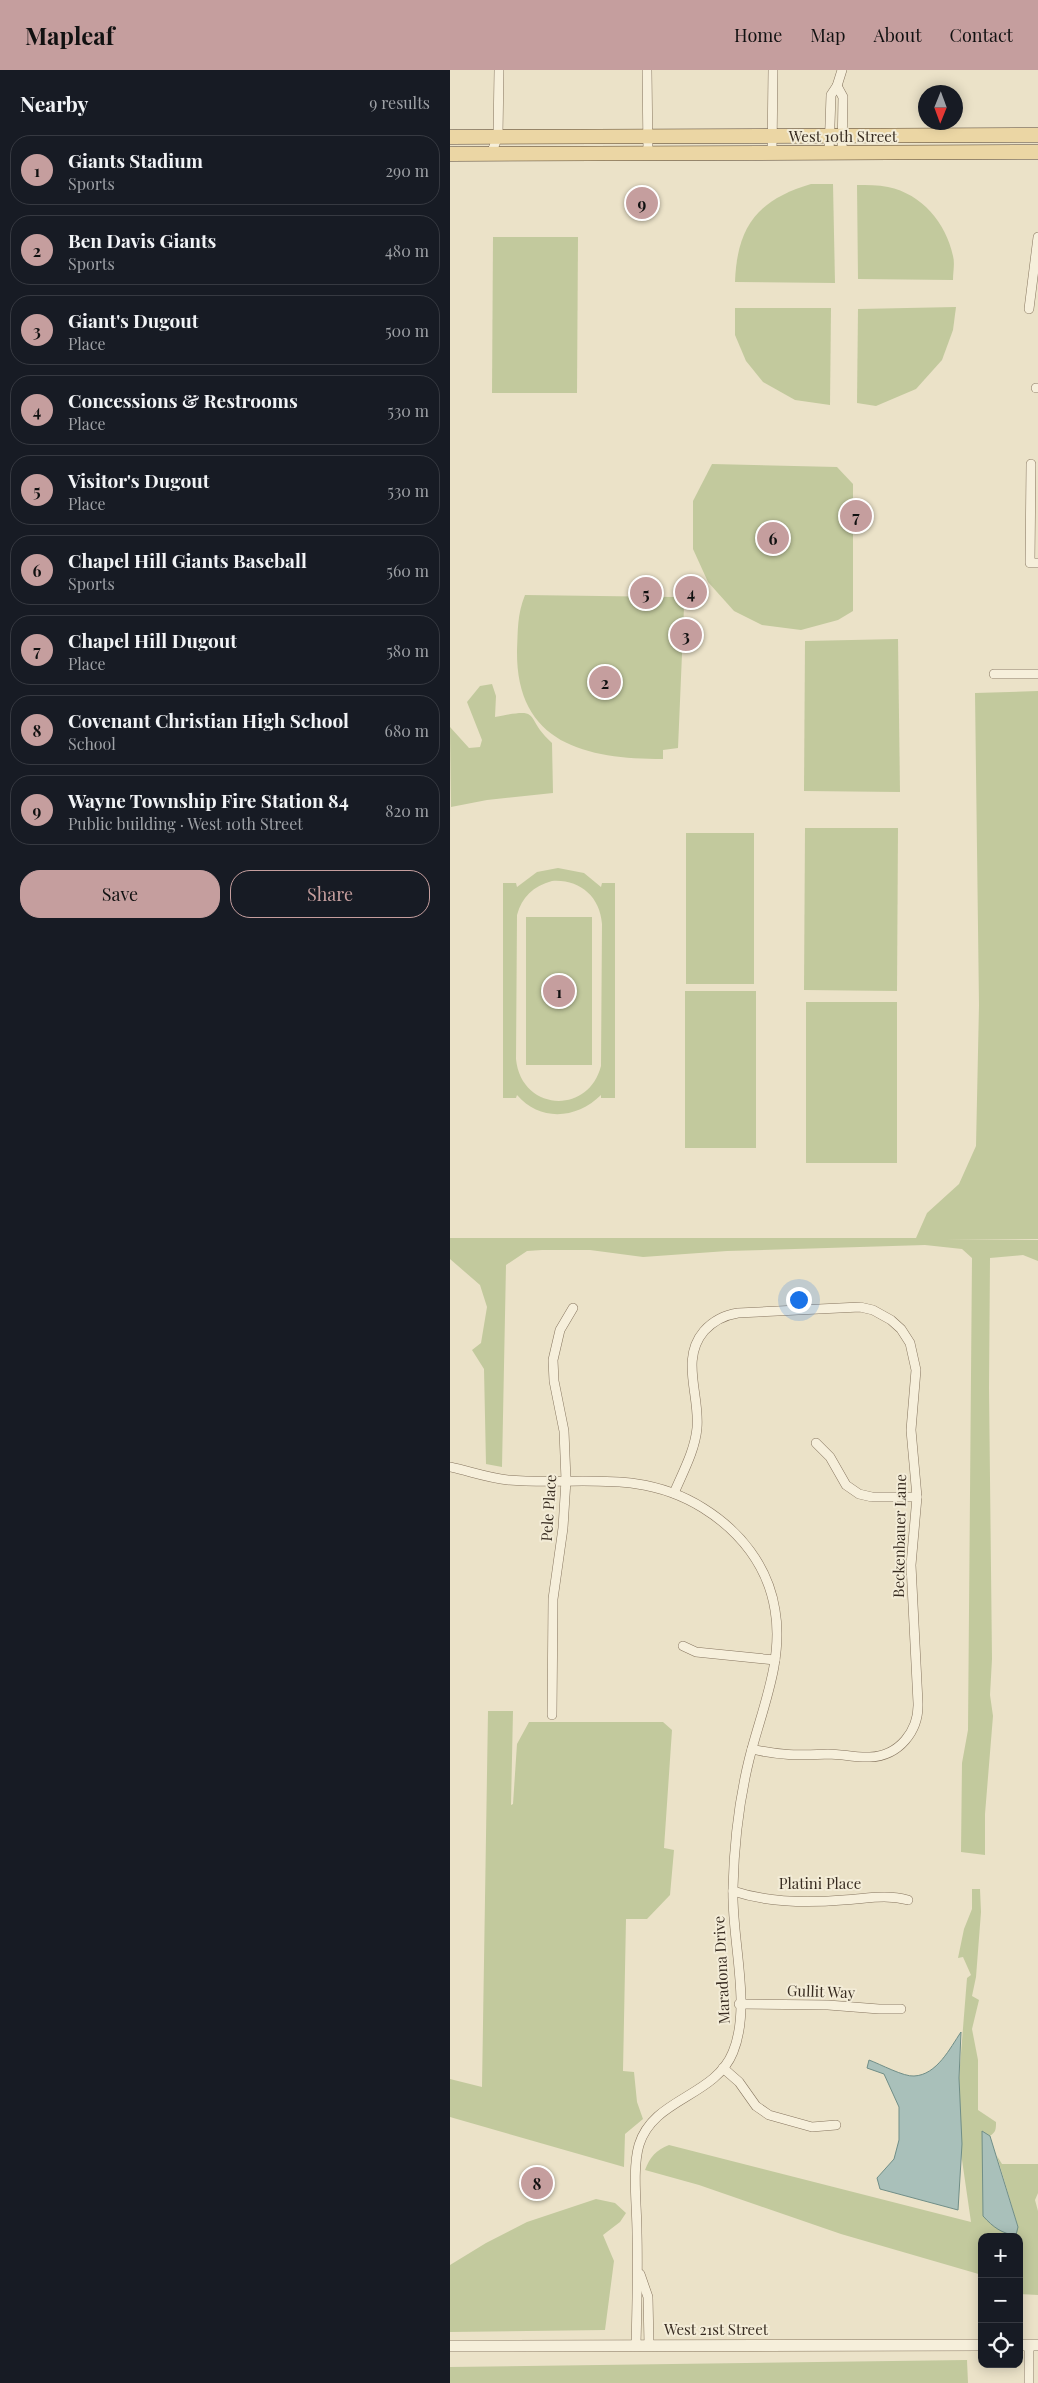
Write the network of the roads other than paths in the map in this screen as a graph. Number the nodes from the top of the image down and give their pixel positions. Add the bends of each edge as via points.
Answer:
1 (499, 70) edge
2 (647, 70) edge
3 (773, 70) edge
4 (842, 70) edge
5 (1038, 135) edge
6 (498, 136) junction
7 (648, 136) junction
8 (450, 137) edge
9 (772, 137) junction
10 (836, 137) junction
11 (1038, 152) edge
12 (772, 153) junction
13 (836, 153) junction
14 (450, 154) edge
15 (491, 154) junction
16 (648, 154) junction
17 (1038, 237) edge
18 (1029, 309) dead end
19 (1031, 464) dead end
20 (1038, 562) edge
21 (994, 674) dead end
22 (1038, 674) edge
23 (574, 1308) dead end
24 (816, 1443) dead end
25 (450, 1467) edge
26 (566, 1480) junction
27 (674, 1493) junction
28 (917, 1497) junction
29 (683, 1646) dead end
30 (775, 1660) junction
31 (552, 1715) dead end
32 (752, 1749) junction
33 (733, 1891) junction
34 (908, 1900) dead end
35 (740, 2004) junction
36 (901, 2009) dead end
37 (723, 2068) junction
38 (836, 2124) dead end
39 (638, 2269) junction
40 (636, 2345) junction
41 (649, 2345) junction
42 (978, 2345) edge
43 (1029, 2345) edge
44 (450, 2346) edge
45 (1029, 2383) edge

1 - 6 street
2 - 7 street
3 - 9 street
4 - 10 street via 837,86 843,97
5 - 10 main road, West 10th Street
6 - 7 main road, West 10th Street
6 - 8 main road, West 10th Street
6 - 15 street
7 - 9 main road, West 10th Street
7 - 16 street
9 - 10 main road, West 10th Street
9 - 12 street
10 - 13 street
11 - 13 main road, West 10th Street
12 - 13 main road, West 10th Street
12 - 16 main road, West 10th Street
14 - 15 main road, West 10th Street
15 - 16 main road, West 10th Street
17 - 18 street
19 - 20 street via 1030,563
21 - 22 street
23 - 26 street, Pele Place via 560,1330 552,1360 564,1431
24 - 28 street via 830,1457 846,1485 860,1494
25 - 26 street, Maradona Drive via 507,1480
26 - 27 street, Maradona Drive via 633,1482
26 - 31 street, Pele Place via 553,1598
27 - 28 street, Beckenbauer Lane via 693,1448 697,1426 691,1367 693,1352 700,1336 713,1322 738,1313 849,1307 871,1310 899,1326 915,1359 911,1430
27 - 30 street, Maradona Drive via 722,1520 757,1561 775,1608
28 - 32 street, Beckenbauer Lane via 911,1565 918,1707 915,1725 906,1739 891,1751 875,1757 785,1756
29 - 30 street via 696,1652
30 - 32 street, Maradona Drive
32 - 33 street, Maradona Drive via 743,1792
33 - 34 street, Platini Place via 790,1900 832,1901 891,1896
33 - 35 street, Maradona Drive
35 - 36 street, Gullit Way
35 - 37 street, Maradona Drive via 736,2042
37 - 38 street via 739,2082 756,2106 769,2115 812,2127
37 - 39 street, Maradona Drive via 710,2082 659,2115 640,2141 637,2162
39 - 40 street, Maradona Drive
39 - 41 street, Maradona Drive via 648,2297
40 - 41 street, West 21st Street
40 - 44 street, West 21st Street
41 - 42 street, West 21st Street
43 - 45 street

